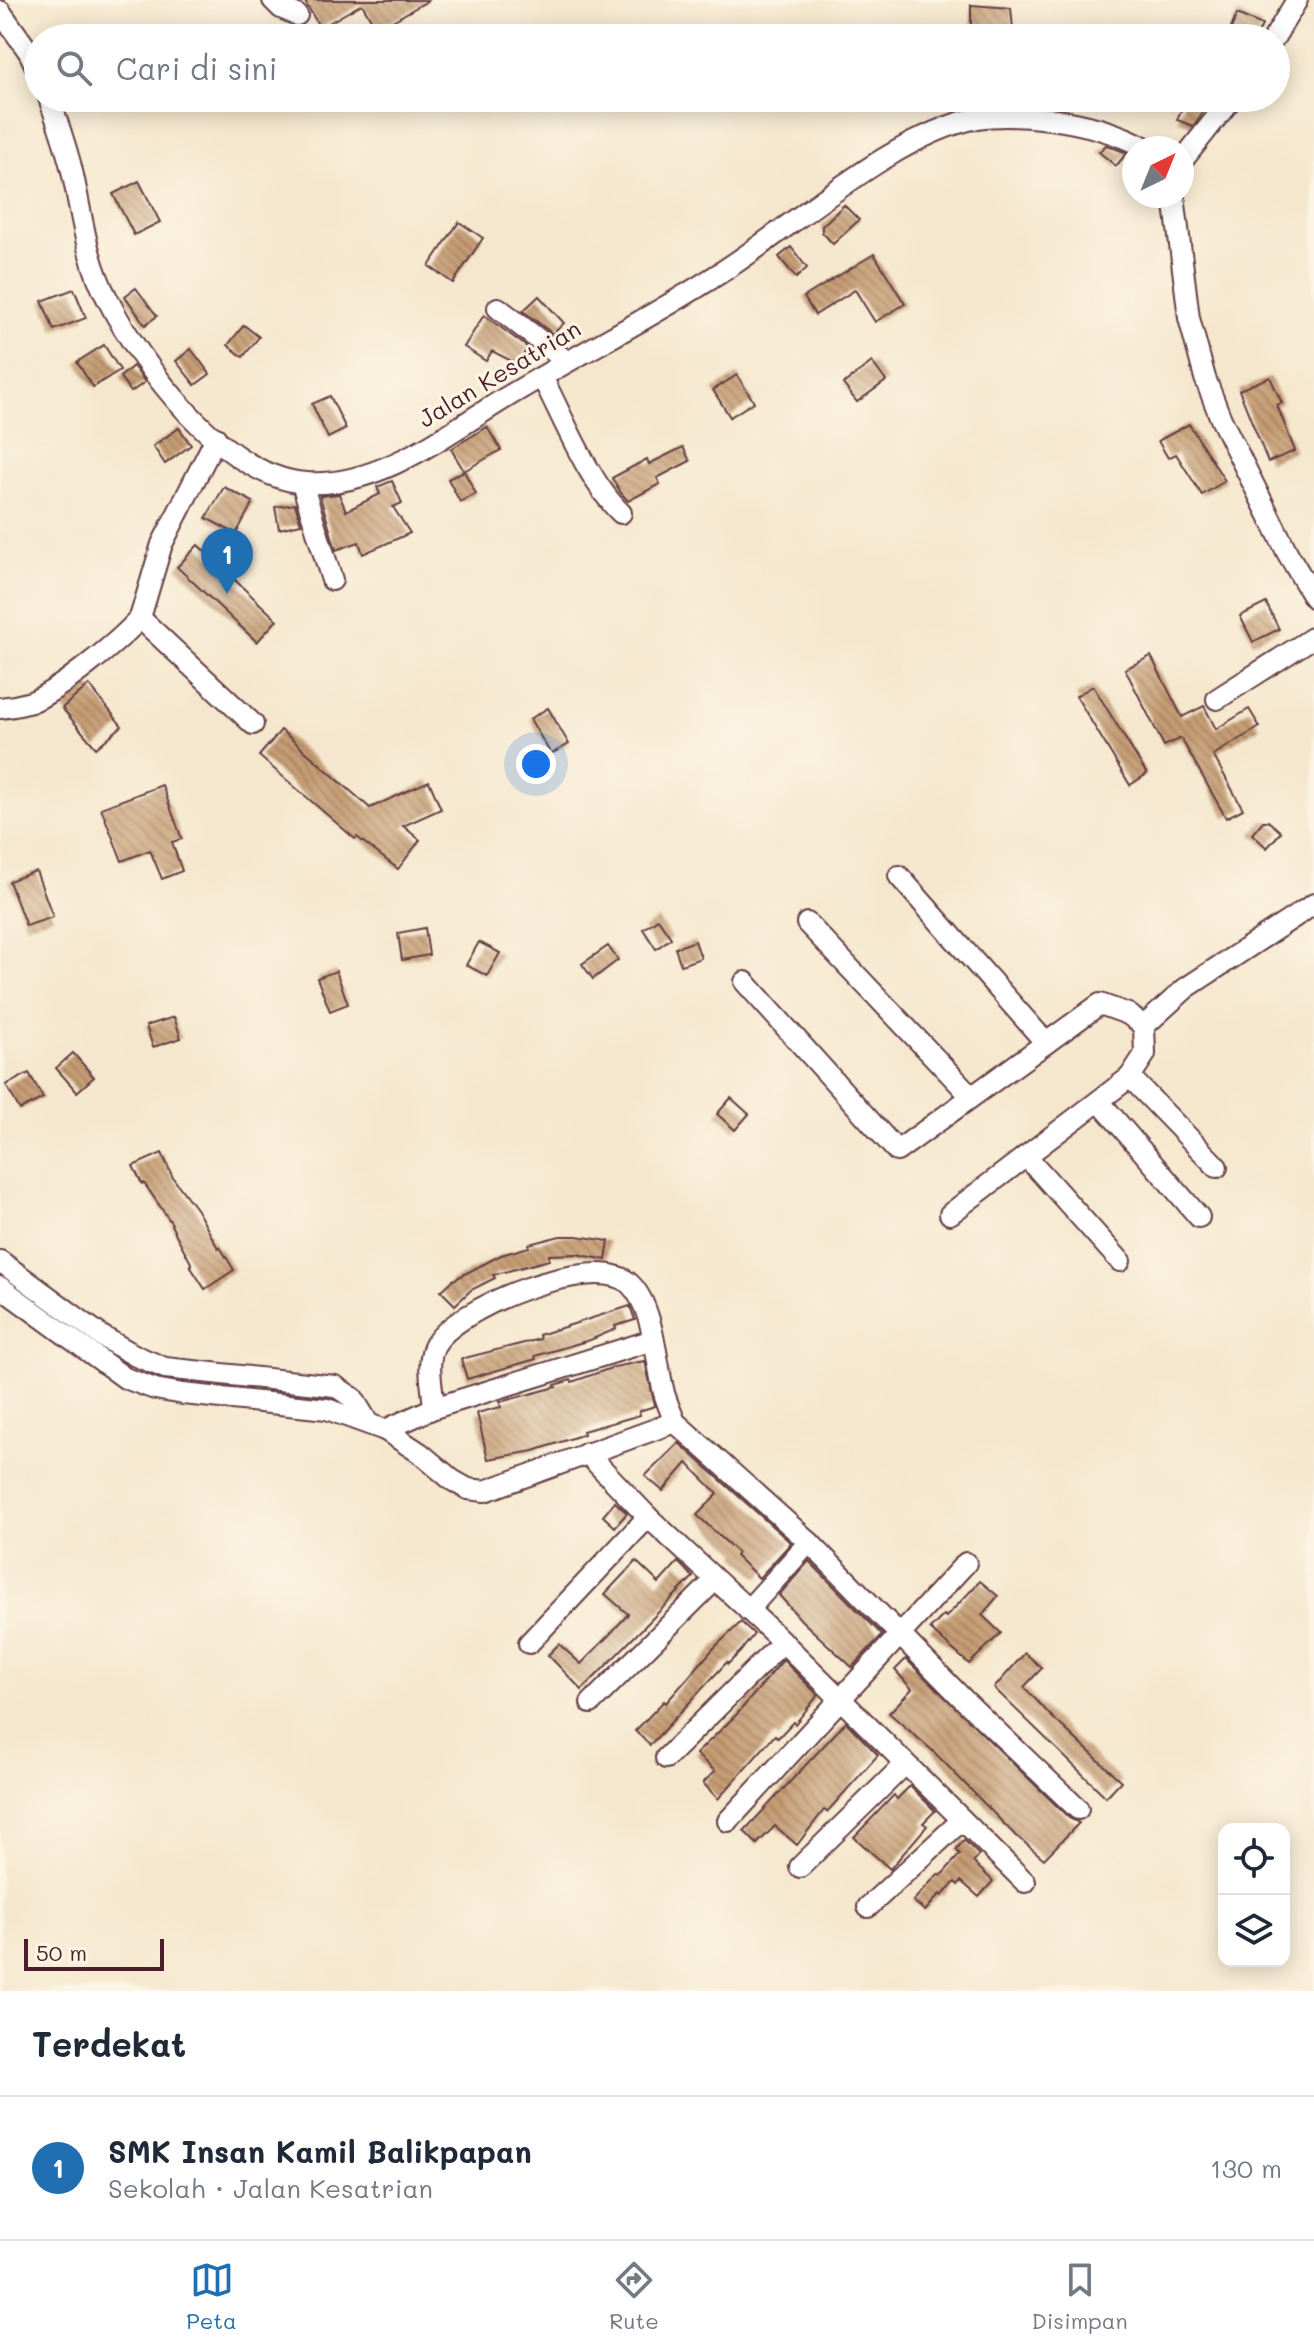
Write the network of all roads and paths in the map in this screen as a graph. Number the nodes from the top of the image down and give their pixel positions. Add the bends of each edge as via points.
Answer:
1 (273, 0) edge
2 (1297, 0) edge
3 (0, 11) edge
4 (297, 15) dead end
5 (1282, 24) edge
6 (24, 45) edge
7 (54, 112) edge
8 (1221, 112) edge
9 (1122, 136) edge
10 (1194, 146) edge
11 (1175, 208) edge
12 (498, 308) dead end
13 (566, 361) junction
14 (542, 377) junction
15 (216, 438) junction
16 (302, 483) junction
17 (621, 513) dead end
18 (332, 580) dead end
19 (1314, 598) edge
20 (140, 618) junction
21 (1314, 637) edge
22 (1217, 699) dead end
23 (0, 708) edge
24 (253, 724) dead end
25 (899, 876) dead end
26 (1314, 904) edge
27 (807, 923) dead end
28 (745, 982) dead end
29 (1144, 1026) junction
30 (1046, 1043) junction
31 (1130, 1077) junction
32 (971, 1096) junction
33 (1099, 1101) junction
34 (1026, 1156) junction
35 (1217, 1167) dead end
36 (950, 1214) dead end
37 (1199, 1217) dead end
38 (0, 1261) edge
39 (1120, 1261) dead end
40 (0, 1287) edge
41 (653, 1340) junction
42 (434, 1408) junction
43 (675, 1422) junction
44 (376, 1426) junction
45 (587, 1453) junction
46 (648, 1517) junction
47 (809, 1542) junction
48 (966, 1563) dead end
49 (715, 1580) junction
50 (748, 1610) junction
51 (900, 1634) junction
52 (783, 1642) junction
53 (529, 1643) dead end
54 (840, 1699) junction
55 (591, 1703) dead end
56 (666, 1758) dead end
57 (905, 1764) junction
58 (1078, 1809) dead end
59 (962, 1820) junction
60 (728, 1821) dead end
61 (800, 1867) dead end
62 (1025, 1882) dead end
63 (868, 1907) dead end

1 - 4 street
2 - 5 street
3 - 6 street
7 - 15 street, Jalan Kesatrian via 72,169 93,269 106,298 148,364
8 - 10 street
9 - 13 street, Jalan Kesatrian via 1023,116 976,118 949,127 905,147 836,191 687,295
11 - 19 street via 1189,318 1205,378
12 - 13 street
13 - 14 street, Jalan Kesatrian
14 - 16 street, Jalan Kesatrian via 393,463 327,483
14 - 17 street via 605,495
15 - 16 street, Jalan Kesatrian via 248,462
15 - 20 street via 162,544
16 - 18 street
20 - 23 street via 124,637 55,688 33,701
20 - 24 street
21 - 22 street
25 - 30 street
26 - 29 street via 1186,988
27 - 32 street
28 - 32 street via 897,1151
29 - 30 street via 1100,1004
29 - 31 street via 1145,1054
30 - 32 street
31 - 33 street
31 - 35 street
33 - 34 street
33 - 37 street
34 - 36 street
34 - 39 street
38 - 44 street via 136,1356 165,1368 335,1386
40 - 44 street via 113,1371 138,1383 183,1394 327,1409
41 - 42 street
41 - 42 street via 646,1312 628,1281 586,1275 542,1282 466,1316 434,1346
41 - 43 street
42 - 44 street
43 - 45 street
43 - 47 street
44 - 45 street via 468,1489 485,1491
45 - 46 street
46 - 49 street
46 - 53 street
47 - 50 street
47 - 51 street
48 - 51 street
49 - 50 street
49 - 55 street
50 - 52 street
51 - 54 street
51 - 58 street
52 - 54 street
52 - 56 street
54 - 57 street
54 - 60 street
57 - 59 street
57 - 61 street
59 - 62 street
59 - 63 street

